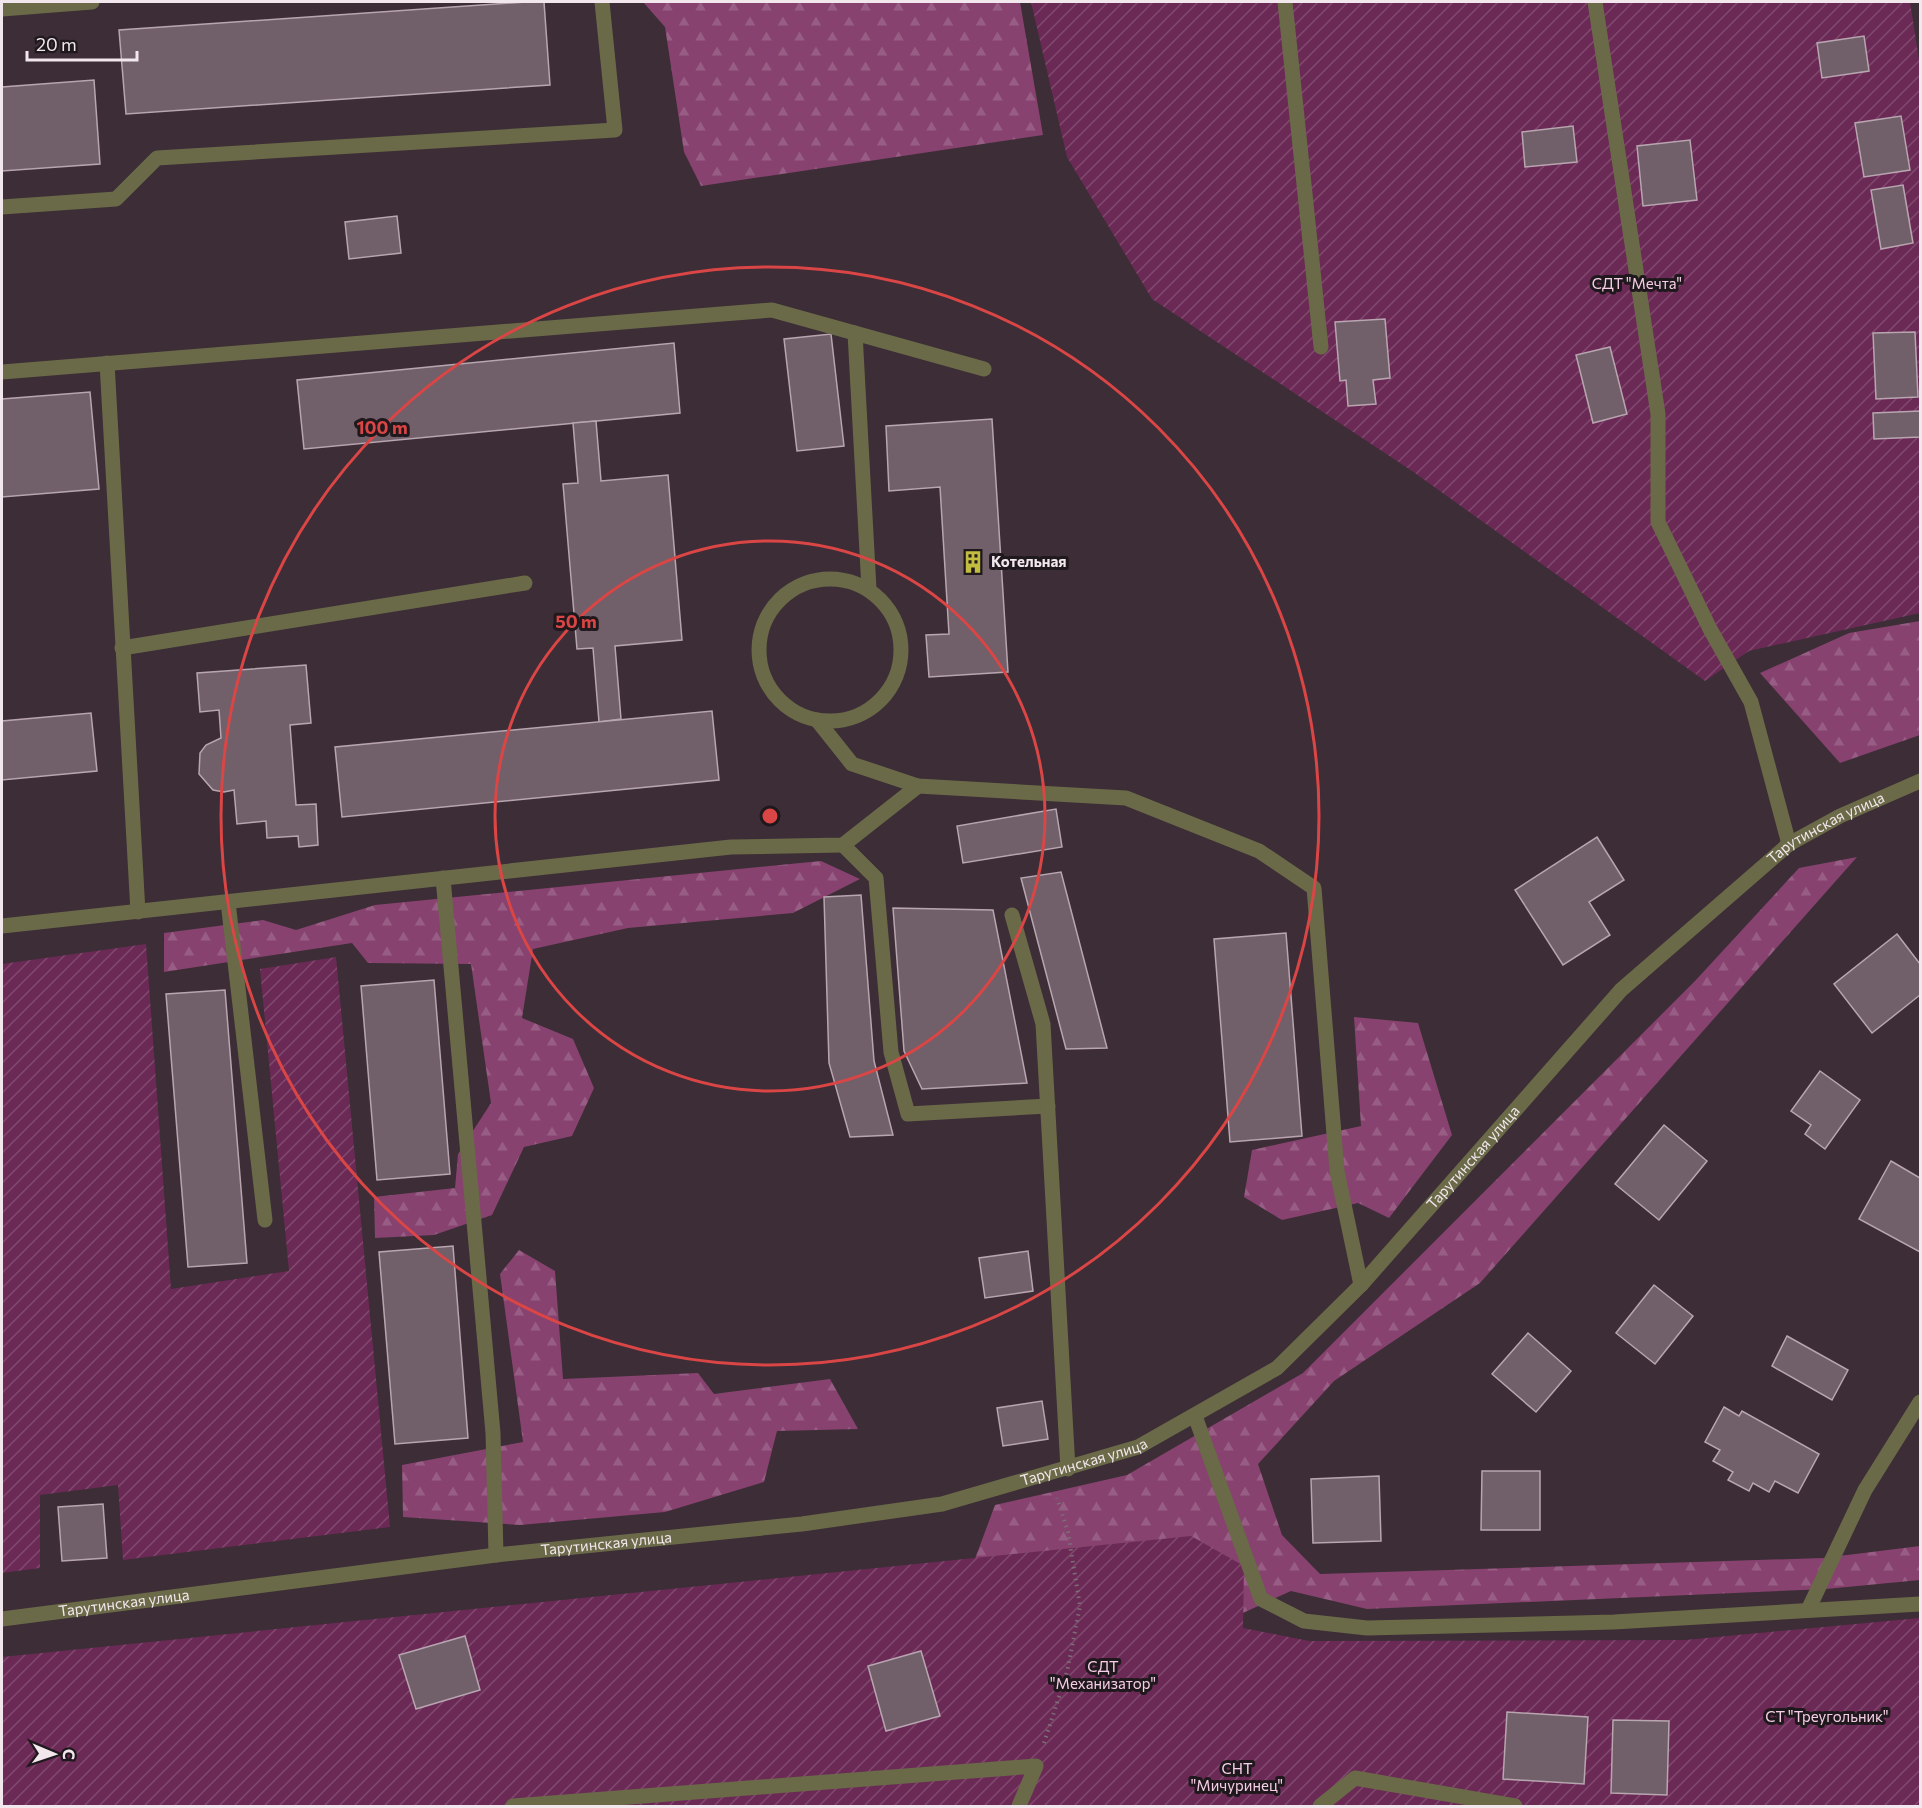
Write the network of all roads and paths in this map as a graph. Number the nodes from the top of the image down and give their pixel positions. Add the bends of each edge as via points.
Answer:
1 (92, 2) edge
2 (603, 2) edge
3 (1286, 2) edge
4 (1595, 2) edge
5 (2, 9) edge
6 (2, 207) edge
7 (855, 333) junction
8 (1321, 347) dead end
9 (106, 363) junction
10 (984, 369) dead end
11 (2, 372) edge
12 (525, 583) dead end
13 (869, 589) junction
14 (122, 648) junction
15 (816, 720) junction
16 (1920, 781) edge
17 (918, 786) junction
18 (1789, 844) junction
19 (843, 845) junction
20 (443, 878) junction
21 (228, 902) junction
22 (138, 912) junction
23 (1012, 915) dead end
24 (2, 926) edge
25 (1048, 1106) junction
26 (265, 1220) dead end
27 (1361, 1285) junction
28 (1920, 1402) edge
29 (1195, 1416) junction
30 (1068, 1469) junction
31 (1049, 1474) junction
32 (496, 1555) junction
33 (1920, 1604) edge
34 (1808, 1610) junction
35 (2, 1619) edge
36 (1036, 1766) junction
37 (513, 1806) edge
38 (1019, 1806) edge
39 (1320, 1806) edge
40 (1515, 1806) edge

1 - 5 street
2 - 6 street via 615,130 156,158 116,199
3 - 8 street
4 - 18 street via 1658,414 1659,522 1710,629 1751,702
7 - 9 street via 772,310
7 - 10 street
7 - 13 street
9 - 11 street
9 - 14 street
12 - 14 street
13 - 15 street via 889,609 900,634 900,662 890,689 862,713 845,720
13 - 15 street via 843,579 815,579 789,590 770,610 759,636 760,664 770,690 790,710
14 - 22 street
15 - 17 street via 852,764
16 - 18 street, Тарутинская улица via 1840,816
17 - 19 street
17 - 27 street via 1126,798 1259,851 1314,888 1337,1171
18 - 27 street, Тарутинская улица via 1621,990
19 - 20 street via 731,847
19 - 25 street via 876,878 891,1052 908,1114
20 - 21 street
20 - 32 street via 493,1433
21 - 22 street
21 - 26 street
22 - 24 street
23 - 25 street via 1043,1024
25 - 30 street
27 - 29 street, Тарутинская улица via 1277,1368
28 - 34 street via 1865,1490
29 - 30 street, Тарутинская улица via 1138,1447
29 - 34 street via 1261,1599 1304,1621 1367,1628 1614,1622
30 - 31 street, Тарутинская улица
31 - 32 street, Тарутинская улица via 942,1504 802,1524
31 - 36 path via 1068,1532 1080,1606 1066,1672
32 - 35 street, Тарутинская улица
33 - 34 street
36 - 37 street
36 - 38 street
39 - 40 street via 1355,1778

